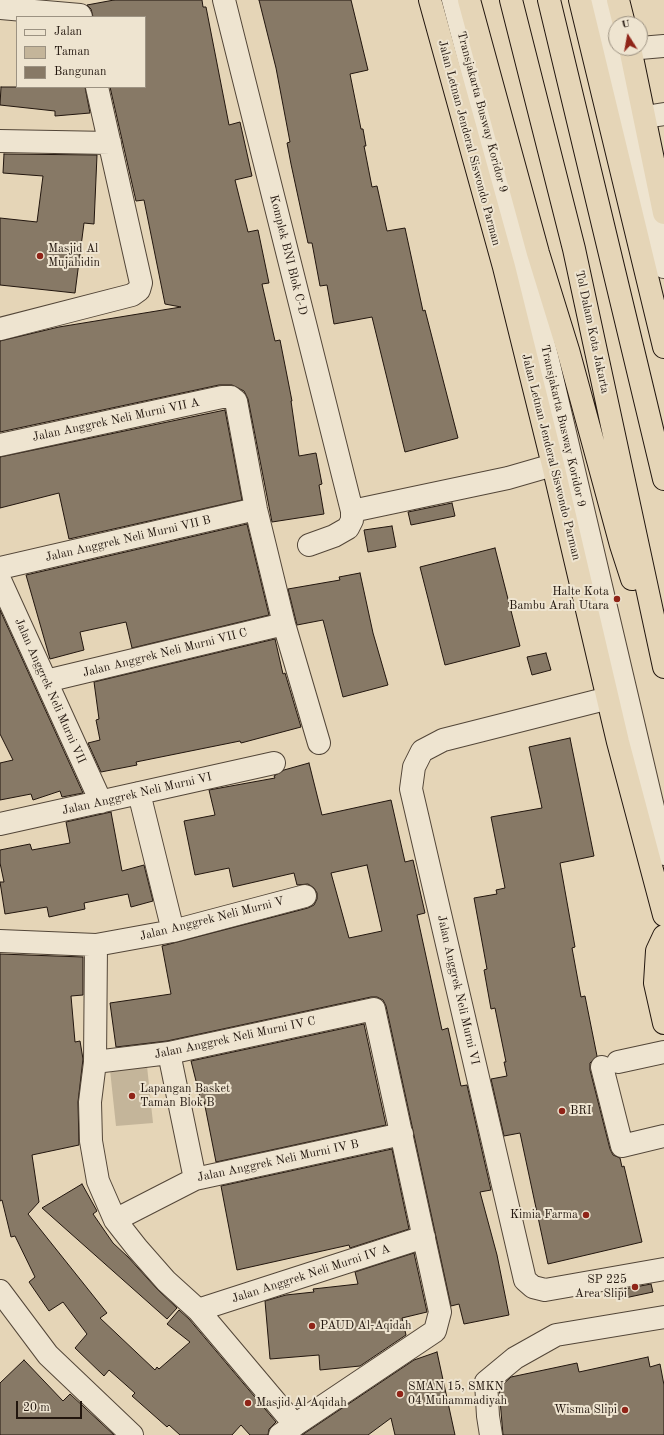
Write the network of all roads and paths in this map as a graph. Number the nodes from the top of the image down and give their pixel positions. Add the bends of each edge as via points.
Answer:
1 (224, 0) edge
2 (430, 0) edge
3 (453, 0) edge
4 (469, 0) edge
5 (511, 0) edge
6 (549, 0) edge
7 (580, 0) edge
8 (600, 0) edge
9 (618, 0) edge
10 (0, 8) edge
11 (80, 16) edge
12 (622, 16) edge
13 (664, 46) edge
14 (648, 47) edge
15 (633, 56) edge
16 (97, 88) edge
17 (654, 115) edge
18 (0, 141) edge
19 (110, 143) junction
20 (664, 213) edge
21 (664, 267) edge
22 (0, 328) edge
23 (664, 347) edge
24 (0, 445) edge
25 (553, 465) junction
26 (664, 479) edge
27 (256, 509) junction
28 (352, 511) junction
29 (309, 545) dead end
30 (0, 568) edge
31 (0, 580) edge
32 (284, 624) junction
33 (662, 658) edge
34 (46, 682) junction
35 (609, 698) junction
36 (319, 743) dead end
37 (274, 763) dead end
38 (139, 793) junction
39 (101, 802) junction
40 (0, 824) edge
41 (664, 854) edge
42 (305, 896) dead end
43 (664, 915) edge
44 (173, 931) junction
45 (664, 936) edge
46 (0, 941) edge
47 (96, 946) junction
48 (664, 1023) edge
49 (664, 1052) edge
50 (169, 1053) junction
51 (94, 1062) junction
52 (402, 1134) junction
53 (664, 1136) edge
54 (195, 1179) junction
55 (115, 1220) junction
56 (424, 1237) junction
57 (664, 1269) edge
58 (1, 1294) edge
59 (198, 1310) junction
60 (664, 1317) edge
61 (288, 1430) edge
62 (132, 1435) edge
63 (491, 1435) edge

1 - 28 street, Komplek BNI Blok C-D
2 - 25 highway, Jalan Letnan Jenderal Siswondo Parman via 504,268
3 - 41 street, Transjakarta Busway Koridor 9 via 547,356
4 - 33 highway via 621,545
5 - 33 highway, Tol Dalam Kota Jakarta via 574,249
6 - 26 highway
7 - 23 highway
8 - 21 street
9 - 12 highway
10 - 11 street
13 - 14 street
15 - 17 highway
16 - 19 street
17 - 20 highway
18 - 19 street
19 - 22 street via 141,283 139,290 132,295
24 - 27 street, Jalan Anggrek Neli Murni VII A via 231,397 236,401
25 - 28 street via 508,478
25 - 35 highway, Jalan Letnan Jenderal Siswondo Parman
27 - 30 street, Jalan Anggrek Neli Murni VII B
27 - 32 street
28 - 29 street via 352,520 348,528
31 - 34 street, Jalan Anggrek Neli Murni VII
32 - 34 street, Jalan Anggrek Neli Murni VII C
32 - 36 street
34 - 39 street, Jalan Anggrek Neli Murni VII
35 - 43 highway, Jalan Letnan Jenderal Siswondo Parman via 618,742
35 - 57 street, Jalan Anggrek Neli Murni VI via 443,740 422,751 414,767 411,788 525,1280 533,1287 545,1290
37 - 38 street, Jalan Anggrek Neli Murni VI
38 - 39 street, Jalan Anggrek Neli Murni VI
38 - 44 street
39 - 40 street, Jalan Anggrek Neli Murni VI
42 - 44 street, Jalan Anggrek Neli Murni V
44 - 47 street, Jalan Anggrek Neli Murni V
45 - 48 highway via 657,950 655,983
46 - 47 street, Jalan Anggrek Neli Murni V
47 - 51 street
49 - 53 street via 610,1064 622,1146
50 - 51 street, Jalan Anggrek Neli Murni IV C
50 - 52 street, Jalan Anggrek Neli Murni IV C via 374,1009
50 - 54 street
51 - 55 street via 90,1102 91,1141 98,1181
52 - 54 street, Jalan Anggrek Neli Murni IV B
52 - 56 street
54 - 55 street, Jalan Anggrek Neli Murni IV B
55 - 59 street via 166,1280
56 - 59 street, Jalan Anggrek Neli Murni IV A
56 - 61 street via 440,1312 435,1331
58 - 62 street via 48,1355
59 - 61 street
60 - 63 street via 556,1335 515,1358 486,1382

